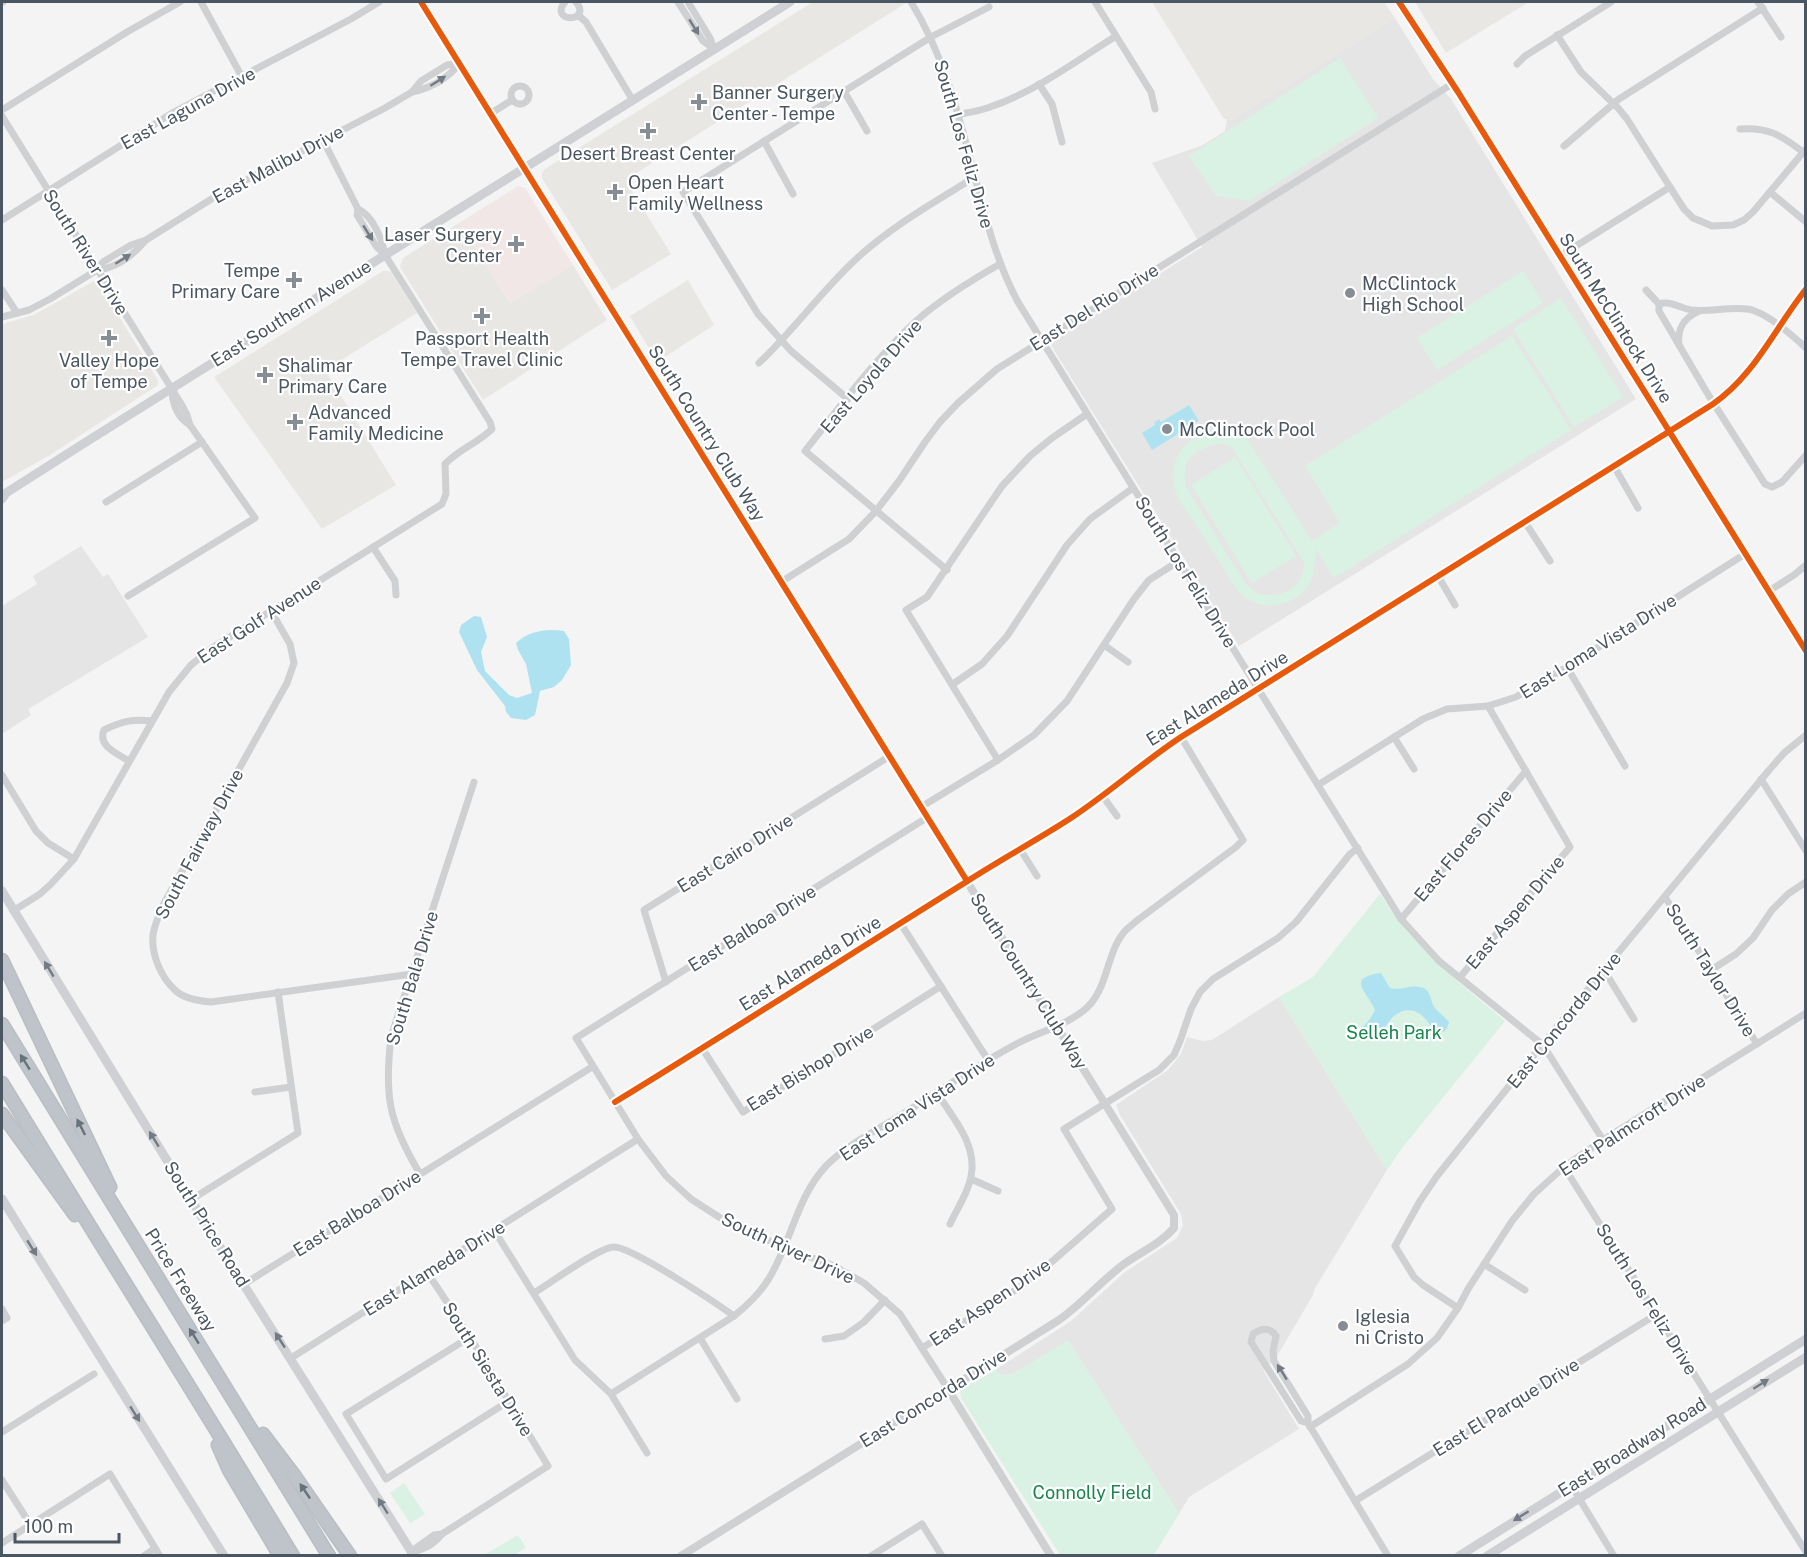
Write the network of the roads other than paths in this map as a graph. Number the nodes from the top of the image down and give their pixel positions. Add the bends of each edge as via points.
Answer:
1 (180, 2) edge
2 (201, 2) edge
3 (379, 2) edge
4 (421, 2) edge
5 (565, 2) edge
6 (576, 2) edge
7 (678, 2) edge
8 (688, 2) edge
9 (790, 2) edge
10 (911, 2) edge
11 (1095, 2) edge
12 (1399, 2) edge
13 (1611, 2) edge
14 (1758, 2) edge
15 (989, 7) dead end
16 (1763, 9) junction
17 (578, 15) junction
18 (1557, 35) junction
19 (1116, 36) junction
20 (931, 37) junction
21 (1781, 37) dead end
22 (714, 49) junction
23 (460, 63) junction
24 (1517, 64) dead end
25 (242, 77) junction
26 (1039, 84) junction
27 (1452, 84) junction
28 (844, 91) junction
29 (632, 99) junction
30 (512, 100) dead end
31 (1613, 103) junction
32 (1155, 109) dead end
33 (2, 110) edge
34 (490, 114) junction
35 (958, 115) junction
36 (2, 116) edge
37 (1740, 129) dead end
38 (867, 131) dead end
39 (323, 140) junction
40 (764, 141) junction
41 (1062, 142) dead end
42 (1564, 146) dead end
43 (1804, 151) edge
44 (524, 168) junction
45 (975, 177) junction
46 (1670, 187) junction
47 (48, 192) junction
48 (1770, 192) junction
49 (793, 194) dead end
50 (2, 220) edge
51 (1806, 222) edge
52 (385, 255) junction
53 (1560, 256) junction
54 (1000, 264) junction
55 (97, 270) junction
56 (1806, 289) edge
57 (2, 290) edge
58 (1646, 290) dead end
59 (1659, 304) junction
60 (1699, 310) junction
61 (17, 313) junction
62 (2, 317) edge
63 (1779, 326) junction
64 (1042, 340) junction
65 (782, 341) junction
66 (1679, 347) junction
67 (1806, 348) edge
68 (759, 363) dead end
69 (171, 388) junction
70 (848, 399) junction
71 (1713, 404) junction
72 (1087, 414) junction
73 (1669, 432) junction
74 (202, 442) junction
75 (1806, 454) edge
76 (1614, 466) junction
77 (1133, 488) junction
78 (3, 495) edge
79 (106, 502) dead end
80 (1638, 508) dead end
81 (876, 511) junction
82 (1525, 522) junction
83 (373, 546) junction
84 (1745, 554) junction
85 (1179, 561) junction
86 (1550, 561) dead end
87 (1806, 565) edge
88 (947, 570) junction
89 (1438, 576) junction
90 (781, 582) junction
91 (1768, 591) junction
92 (396, 595) dead end
93 (128, 596) dead end
94 (1455, 605) dead end
95 (271, 611) junction
96 (1104, 645) junction
97 (1806, 651) edge
98 (1128, 662) dead end
99 (1567, 667) junction
100 (953, 684) junction
101 (1258, 689) junction
102 (1488, 706) junction
103 (152, 721) junction
104 (1806, 735) edge
105 (1394, 736) junction
106 (1181, 737) junction
107 (890, 756) junction
108 (998, 760) junction
109 (129, 761) junction
110 (1624, 766) dead end
111 (1414, 769) dead end
112 (1526, 771) junction
113 (2, 775) edge
114 (1761, 779) junction
115 (474, 782) dead end
116 (1318, 785) junction
117 (1102, 795) junction
118 (921, 807) junction
119 (1117, 816) dead end
120 (928, 817) junction
121 (1358, 848) junction
122 (1020, 849) junction
123 (1806, 851) edge
124 (74, 860) junction
125 (1037, 876) dead end
126 (967, 881) junction
127 (1806, 882) edge
128 (2, 891) edge
129 (1665, 897) junction
130 (13, 911) junction
131 (1401, 919) junction
132 (901, 924) junction
133 (2, 960) edge
134 (1604, 970) junction
135 (1711, 970) junction
136 (412, 974) junction
137 (1460, 977) junction
138 (666, 982) junction
139 (941, 986) junction
140 (278, 992) junction
141 (1806, 1013) edge
142 (1634, 1019) dead end
143 (2, 1024) edge
144 (1057, 1026) junction
145 (576, 1038) joint
146 (1757, 1044) junction
147 (1543, 1045) junction
148 (702, 1048) junction
149 (988, 1060) junction
150 (592, 1067) junction
151 (2, 1083) edge
152 (291, 1087) junction
153 (255, 1092) dead end
154 (937, 1093) junction
155 (615, 1102) junction
156 (1105, 1104) junction
157 (2, 1114) edge
158 (638, 1139) junction
159 (1603, 1140) junction
160 (1564, 1167) junction
161 (420, 1174) junction
162 (971, 1179) junction
163 (998, 1191) dead end
164 (2, 1198) edge
165 (192, 1199) junction
166 (950, 1224) dead end
167 (1174, 1228) joint
168 (494, 1230) junction
169 (133, 1237) junction
170 (783, 1247) junction
171 (1484, 1264) junction
172 (113, 1265) junction
173 (427, 1272) junction
174 (244, 1284) junction
175 (1525, 1290) dead end
176 (534, 1293) junction
177 (885, 1300) junction
178 (2, 1308) edge
179 (1458, 1308) junction
180 (1657, 1314) junction
181 (734, 1316) junction
182 (4, 1319) edge
183 (470, 1337) junction
184 (700, 1338) junction
185 (825, 1339) dead end
186 (1806, 1339) edge
187 (922, 1348) junction
188 (1806, 1357) edge
189 (291, 1358) junction
190 (94, 1374) dead end
191 (225, 1386) junction
192 (948, 1389) junction
193 (611, 1394) junction
194 (737, 1399) dead end
195 (1710, 1399) junction
196 (199, 1400) junction
197 (509, 1401) junction
198 (1717, 1412) junction
199 (1309, 1425) junction
200 (2, 1432) edge
201 (647, 1452) dead end
202 (2, 1480) edge
203 (1571, 1485) junction
204 (1579, 1498) junction
205 (1355, 1502) junction
206 (30, 1524) junction
207 (2, 1543) edge
208 (155, 1548) junction
209 (1806, 1552) edge
210 (413, 1554) edge
211 (144, 1556) edge
212 (160, 1556) edge
213 (224, 1556) edge
214 (280, 1556) edge
215 (293, 1556) edge
216 (329, 1556) edge
217 (350, 1556) edge
218 (681, 1556) edge
219 (871, 1556) edge
220 (942, 1556) edge
221 (1051, 1556) edge
222 (1388, 1556) edge
223 (1459, 1556) edge
224 (1487, 1556) edge
225 (1614, 1556) edge

1 - 33 street
2 - 25 street
3 - 25 street, East Laguna Drive
4 - 23 street, South Country Club Way
5 - 17 street via 561,8 565,16 570,19
6 - 17 street
7 -> 22 street via 703,41
8 - 22 street
9 - 22 main road, East Southern Avenue
10 - 20 street, South Los Feliz Drive
11 - 19 street
12 - 27 main road, South McClintock Drive
13 - 18 street
14 - 16 street
15 - 20 street
16 - 21 street
16 - 31 street
17 - 29 street
18 - 24 street
18 - 31 street via 1581,72
19 - 26 street
19 - 32 street via 1151,92
20 - 28 street
20 - 35 street, South Los Feliz Drive
22 - 29 main road, East Southern Avenue
23 - 34 street, South Country Club Way
23 - 39 street, East Malibu Drive via 447,65 421,81 412,92
25 - 47 street, East Laguna Drive via 174,112
26 - 35 street via 990,107
26 - 41 street via 1052,104
27 - 53 main road, South McClintock Drive
27 - 64 street, East Del Rio Drive
28 - 38 street
28 - 40 street
29 - 44 main road, East Southern Avenue
30 - 34 street
31 - 42 street
31 - 46 street
34 - 44 street, South Country Club Way
35 - 45 street, South Los Feliz Drive
36 - 47 street, South River Drive
37 - 43 street via 1773,133
39 - 52 street via 358,209 357,216
39 - 55 street, East Malibu Drive via 221,193 146,240 136,252 108,269
40 - 49 street
40 - 65 street via 683,192 759,314
43 - 48 street
44 - 52 main road, East Southern Avenue
44 - 90 street, South Country Club Way
45 - 54 street, South Los Feliz Drive
45 - 65 street via 899,224 854,260
46 - 48 street via 1693,218 1720,227 1749,216
46 - 53 street
47 - 50 street, East Laguna Drive
47 - 55 street, South River Drive
48 - 51 street
52 - 69 main road, East Southern Avenue
52 - 83 street, East Golf Avenue via 492,429 446,464 442,504
53 - 73 main road, South McClintock Drive
54 - 64 street, South Los Feliz Drive
54 - 70 street, East Loyola Drive via 953,292 916,321
55 - 61 street, East Malibu Drive via 50,299
55 - 69 street, South River Drive
56 - 63 street, East Alameda Drive
57 - 61 street
58 - 59 street
59 - 60 street via 1667,302
59 - 66 street
60 - 63 street via 1749,309
60 - 66 street via 1682,324
61 - 62 street, East Malibu Drive
63 - 67 street
63 - 71 street, East Alameda Drive via 1744,377
64 - 72 street, South Los Feliz Drive
64 - 81 street, East Del Rio Drive via 998,369 958,403
65 - 68 street
65 - 70 street
66 - 71 street
69 - 74 street, South River Drive
69 - 78 main road, East Southern Avenue
70 - 81 street, East Loyola Drive via 805,452
71 - 73 street, East Alameda Drive
71 - 75 street via 1768,486 1782,482
72 - 77 street, South Los Feliz Drive
72 - 88 street via 1052,438 1002,486
73 - 76 street, East Alameda Drive
73 - 84 main road, South McClintock Drive
74 - 79 street
74 - 93 street, South River Drive via 255,518
76 - 80 street
76 - 82 street, East Alameda Drive
77 - 85 street, South Los Feliz Drive
77 - 100 street via 1090,519 1067,545 1007,636 982,664
81 - 88 street
81 - 90 street, East Del Rio Drive via 849,538
82 - 86 street
82 - 89 street, East Alameda Drive
83 - 92 street via 395,581
83 - 95 street, East Golf Avenue
84 - 91 main road, South McClintock Drive
84 - 99 street, East Loma Vista Drive
85 - 96 street via 1149,580
85 - 101 street, South Los Feliz Drive
87 - 91 street
88 - 100 street via 927,597 906,610
89 - 94 street
89 - 101 street, East Alameda Drive
90 - 107 street, South Country Club Way
91 - 97 main road, South McClintock Drive
95 - 103 street, East Golf Avenue via 191,665
95 - 140 street, South Fairway Drive via 290,644 294,663 287,683 162,907 153,935 156,960 177,992 212,1002
96 - 98 street
96 - 108 street via 1067,701 1034,735
99 - 102 street, East Loma Vista Drive via 1516,697
99 - 110 street
100 - 108 street
101 - 106 street, East Alameda Drive
101 - 116 street, South Los Feliz Drive
102 - 105 street, East Loma Vista Drive via 1447,709
102 - 112 street
103 - 109 street, East Golf Avenue
103 - 109 street via 134,719 104,730 102,736 107,747
104 - 114 street, East Concorda Drive
105 - 111 street
105 - 116 street, East Loma Vista Drive
106 - 117 street, East Alameda Drive
106 - 144 street, East Loma Vista Drive via 1243,840 1124,932 1092,1003
107 - 118 street, South Country Club Way
107 - 138 street, East Cairo Drive via 644,910
108 - 118 street
109 - 124 street, East Golf Avenue
112 - 131 street, East Flores Drive
112 - 137 street, East Aspen Drive via 1570,847
113 - 124 street via 36,831
114 - 123 street
114 - 129 street, East Concorda Drive
115 - 136 street, South Bala Drive
116 - 121 street, South Los Feliz Drive
117 - 119 street
117 - 122 street, East Alameda Drive
118 - 120 street, South Country Club Way
120 - 126 street, South Country Club Way
120 - 138 street, East Balboa Drive
121 - 131 street, South Los Feliz Drive
121 - 156 street via 1296,922 1200,992 1174,1055 1159,1070
122 - 125 street
122 - 126 street, East Alameda Drive
124 - 130 street, East Golf Avenue via 45,889
126 - 132 street, East Alameda Drive
126 - 144 street, South Country Club Way
127 - 135 street via 1772,910 1753,938 1736,954
128 - 130 main road, South Price Road
129 - 134 street, East Concorda Drive
129 - 135 street, South Taylor Drive
165 -> 130 main road, South Price Road
131 - 137 street, South Los Feliz Drive via 1439,961
132 - 139 street
132 - 148 street, East Alameda Drive
169 -> 133 highway
134 - 142 street
134 - 147 street, East Concorda Drive
135 - 146 street, South Taylor Drive
136 - 140 street, South Fairway Drive
136 - 161 street, South Bala Drive via 391,1037 388,1095 401,1139
137 - 147 street, South Los Feliz Drive
138 - 145 street, East Balboa Drive
139 - 148 street, East Bishop Drive via 743,1112
139 - 149 street
140 - 152 street
141 - 146 street, East Palmcroft Drive
169 -> 143 highway, Price Freeway
144 - 149 street, East Loma Vista Drive
144 - 156 street, South Country Club Way
145 - 150 street, South River Drive
146 - 159 street, East Palmcroft Drive
147 - 159 street, South Los Feliz Drive
147 - 179 street, East Concorda Drive via 1437,1176 1395,1246 1414,1277
148 - 155 street, East Alameda Drive
149 - 154 street, East Loma Vista Drive
150 - 155 street, South River Drive
150 - 161 street, East Balboa Drive
151 - 172 highway
152 - 153 street
152 - 165 street via 298,1133
154 - 162 street via 967,1139 973,1159
154 - 170 street, East Loma Vista Drive via 828,1164 809,1187
155 - 158 street, South River Drive
156 - 167 street, South Country Club Way via 1174,1215
156 - 187 street, East Aspen Drive via 1064,1129 1112,1209 1017,1289
157 - 172 highway
158 - 168 street, East Alameda Drive
158 - 170 street, South River Drive via 666,1176 691,1199 722,1219
159 - 160 street, East Palmcroft Drive
160 - 171 street, East Palmcroft Drive via 1534,1194
160 - 180 street, South Los Feliz Drive
161 - 174 street, East Balboa Drive
162 - 163 street
162 - 166 street
164 -> 213 main road
165 - 174 main road, South Price Road
167 - 192 street, East Concorda Drive via 1123,1265 1077,1307
168 - 173 street, East Alameda Drive
168 - 176 street
191 -> 169 highway, Price Freeway
170 - 177 street, South River Drive via 834,1266
170 - 181 street, East Loma Vista Drive via 753,1301
171 - 175 street
171 - 179 street, East Palmcroft Drive
172 - 196 highway
173 - 183 street, South Siesta Drive
173 - 189 street, East Alameda Drive
189 -> 174 main road, South Price Road
176 - 181 street via 613,1246 630,1251
176 - 193 street via 575,1360
177 - 185 street via 844,1336
177 - 187 street, South River Drive via 900,1314
178 - 182 street
179 - 199 street, East Palmcroft Drive via 1437,1338 1415,1359
180 - 195 street, South Los Feliz Drive
180 - 205 street, East El Parque Drive
181 - 184 street, East Loma Vista Drive
183 - 197 street, South Siesta Drive
183 - 197 street via 346,1414 386,1479
184 - 193 street, East Loma Vista Drive
184 - 194 street
186 - 195 main road, East Broadway Road
187 - 192 street, South River Drive
198 -> 188 main road, East Broadway Road
210 -> 189 main road, South Price Road
190 - 200 street
191 - 216 highway, Price Freeway
217 -> 191 highway
192 - 218 street, East Concorda Drive
192 - 221 street, South River Drive
193 - 201 street
195 - 198 street, South Los Feliz Drive
195 - 203 main road, East Broadway Road
196 - 214 highway via 229,1470
196 - 215 highway
197 - 210 street, South Siesta Drive via 548,1466
198 - 204 main road, East Broadway Road
198 - 209 street, South Los Feliz Drive
199 -> 199 street via 1308,1416 1273,1358 1276,1336 1270,1330 1258,1331 1251,1342 1301,1421
199 - 205 street
202 - 206 street
203 - 204 street
203 -> 223 main road, East Broadway Road
204 - 224 main road, East Broadway Road
204 - 225 street
205 - 222 street
206 - 207 street
206 - 208 street via 110,1474
208 - 211 street
208 - 212 street
219 - 220 street via 922,1524

